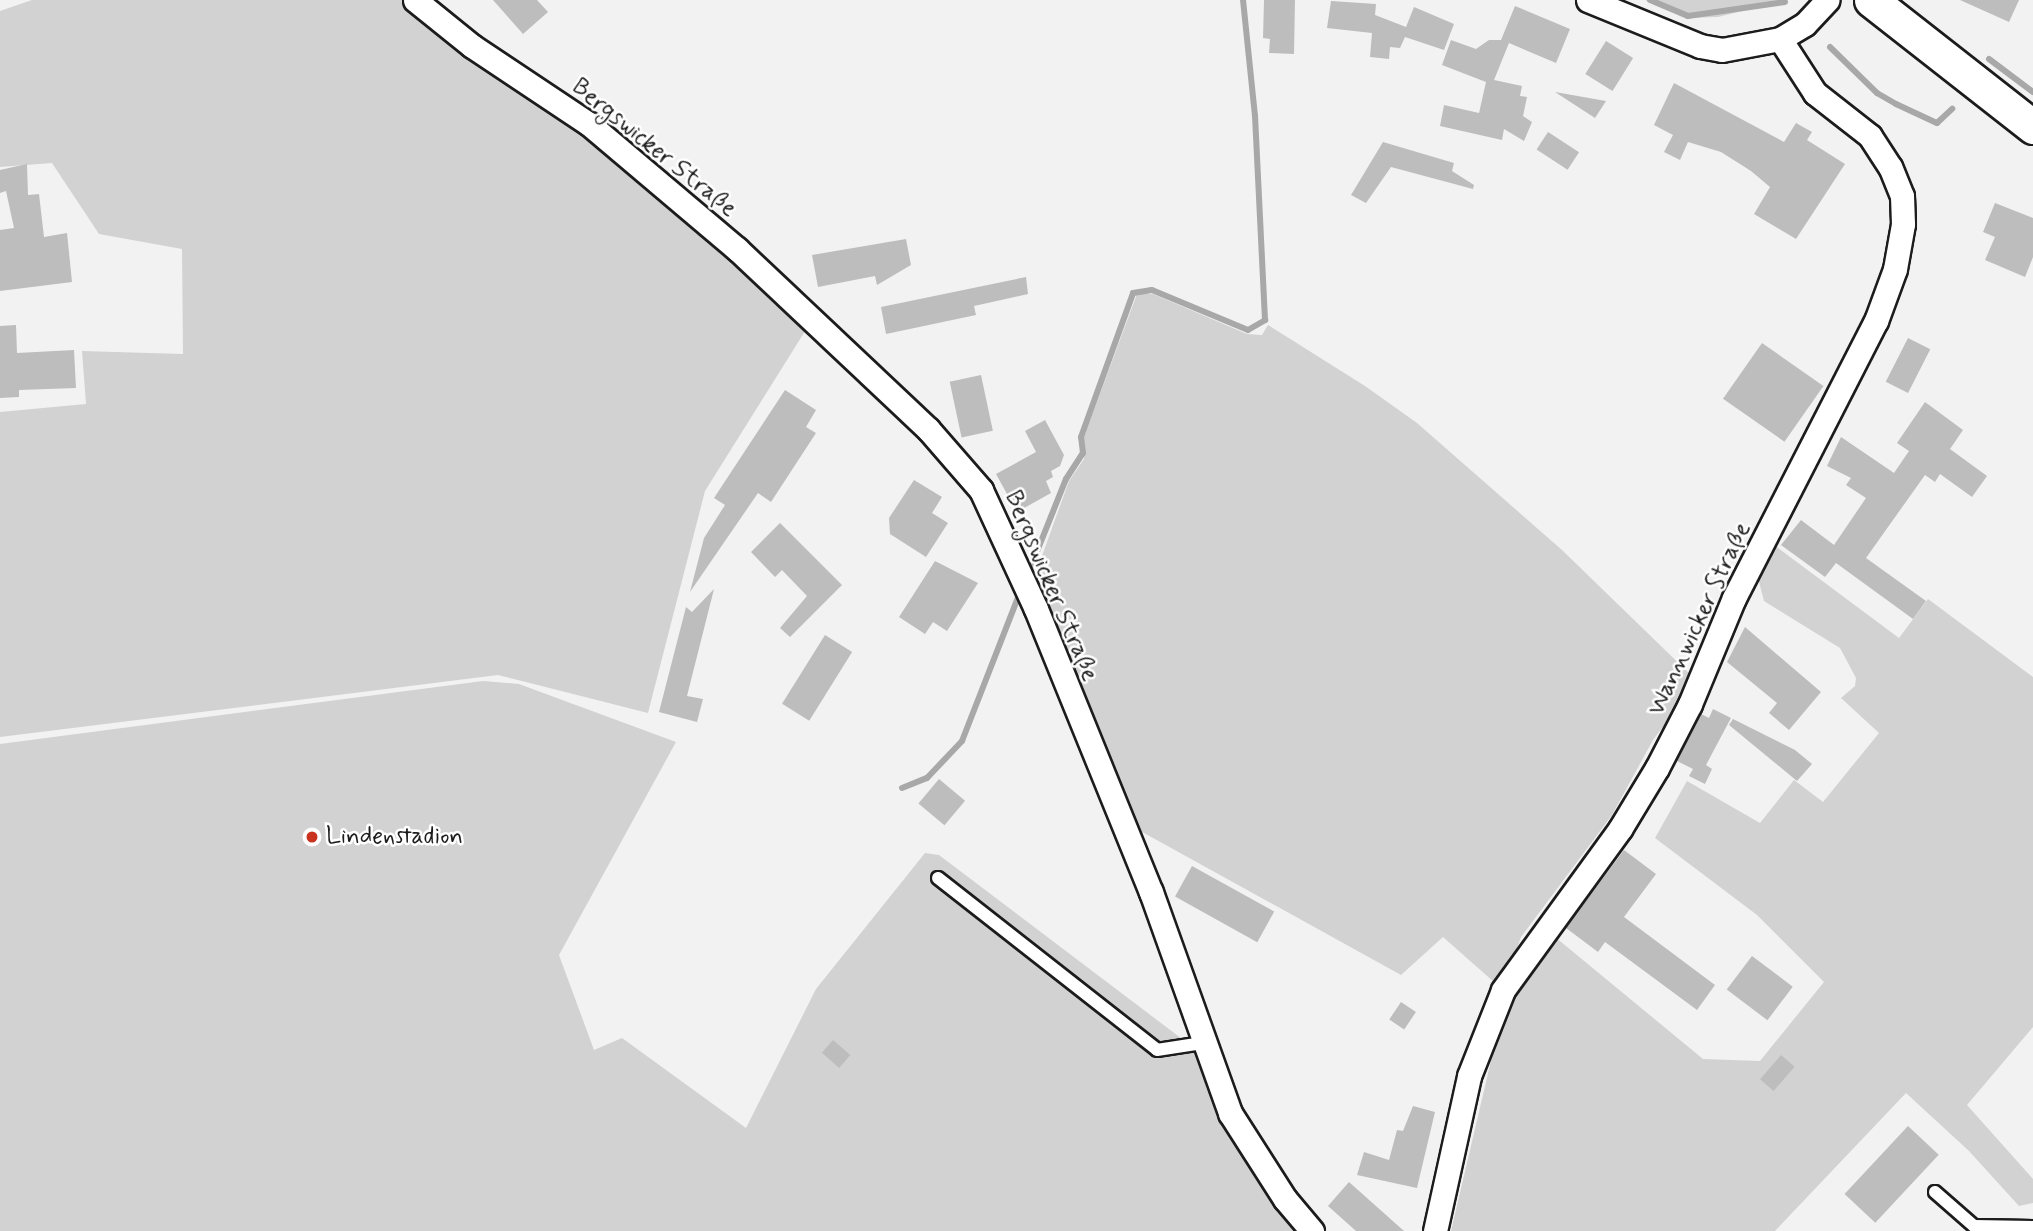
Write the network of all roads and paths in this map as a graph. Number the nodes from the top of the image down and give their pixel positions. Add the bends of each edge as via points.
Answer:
1 (415, 0) edge
2 (1588, 0) edge
3 (1827, 0) edge
4 (1871, 0) edge
5 (1780, 39) junction
6 (2033, 127) edge
7 (938, 878) dead end
8 (1202, 1043) junction
9 (1936, 1192) dead end
10 (2033, 1227) edge
11 (1312, 1231) edge
12 (1435, 1231) edge

1 - 8 street, Bergswicker Straße via 471,46 589,124 737,249 965,468 994,513 1036,609 1151,892
2 - 5 street via 1700,46 1739,50
3 - 5 street via 1805,24
4 - 6 main road
5 - 12 street, Wannwicker Straße via 1815,93 1870,136 1889,167 1902,196 1903,224 1895,269 1876,321 1734,598 1690,704 1657,768 1620,829 1503,990 1469,1076
7 - 8 lane via 1157,1050
8 - 11 street, Bergswicker Straße via 1230,1113 1285,1199
9 - 10 lane via 1974,1226

